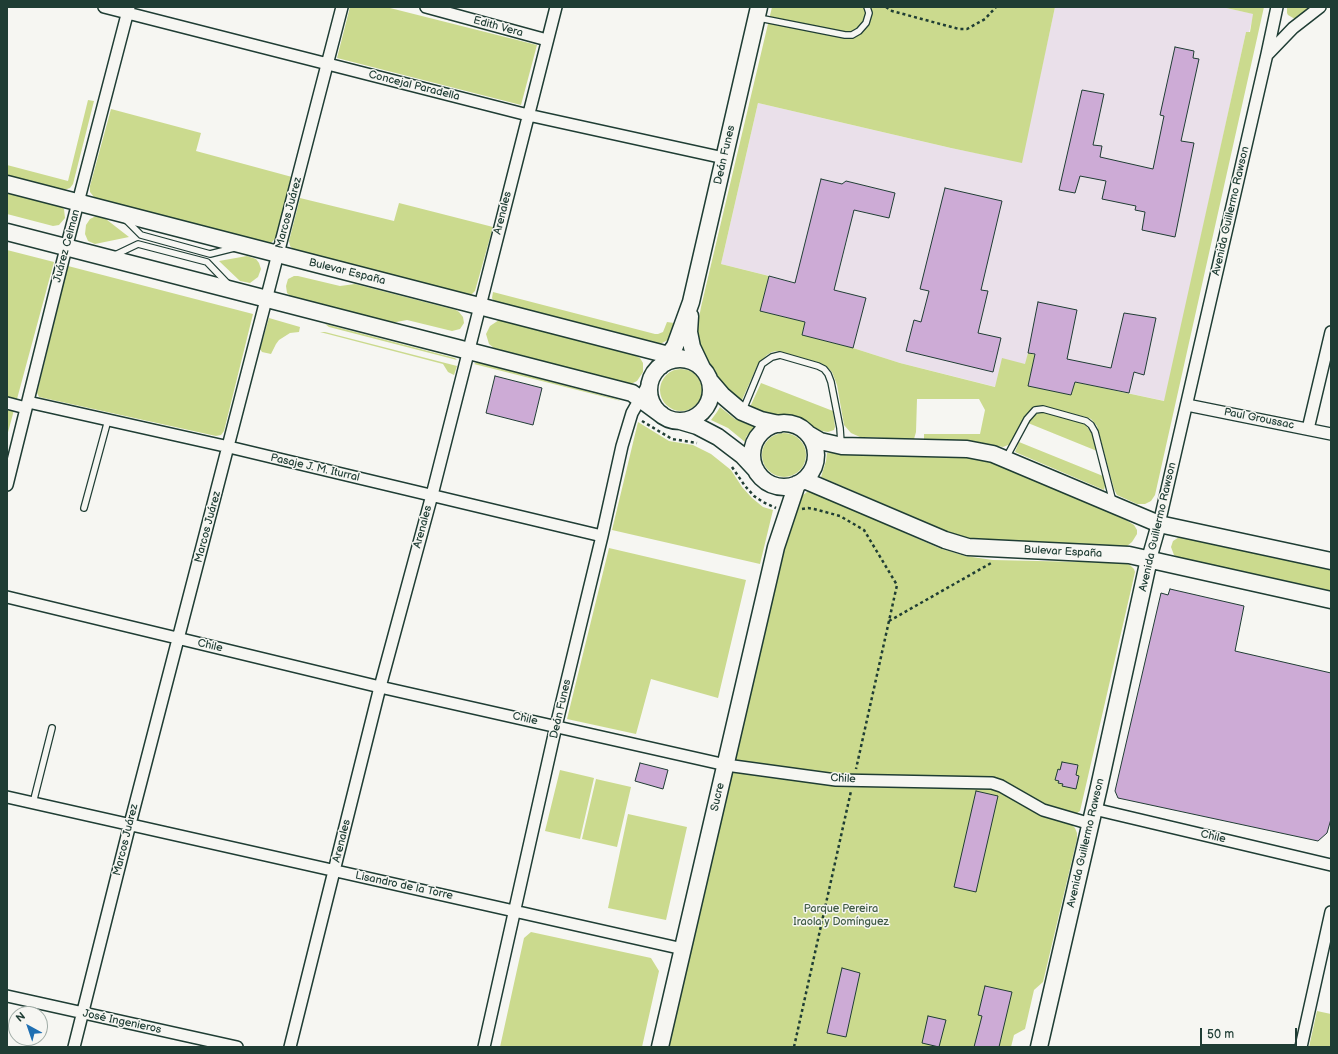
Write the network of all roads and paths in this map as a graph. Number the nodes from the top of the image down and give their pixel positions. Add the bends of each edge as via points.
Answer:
1 (104, 7) edge
2 (342, 7) edge
3 (426, 7) edge
4 (556, 7) edge
5 (866, 7) edge
6 (886, 7) edge
7 (996, 7) edge
8 (1277, 7) edge
9 (1320, 7) edge
10 (128, 10) edge
11 (758, 12) edge
12 (547, 40) junction
13 (1267, 54) junction
14 (328, 64) junction
15 (528, 115) junction
16 (724, 158) junction
17 (7, 184) edge
18 (78, 202) junction
19 (7, 232) edge
20 (66, 247) junction
21 (278, 254) junction
22 (266, 299) junction
23 (691, 302) junction
24 (479, 306) junction
25 (1331, 332) edge
26 (468, 351) junction
27 (661, 366) junction
28 (706, 374) junction
29 (639, 398) junction
30 (7, 403) edge
31 (27, 405) junction
32 (1187, 405) junction
33 (742, 412) junction
34 (632, 413) junction
35 (662, 415) junction
36 (108, 420) junction
37 (678, 421) junction
38 (779, 424) junction
39 (1308, 429) junction
40 (808, 434) junction
41 (1331, 434) edge
42 (701, 445) dead end
43 (842, 446) junction
44 (229, 447) junction
45 (10, 457) edge
46 (1006, 459) junction
47 (729, 464) dead end
48 (756, 470) junction
49 (801, 482) junction
50 (771, 484) junction
51 (7, 485) edge
52 (432, 495) junction
53 (1114, 506) junction
54 (84, 508) dead end
55 (784, 509) junction
56 (1159, 524) junction
57 (602, 536) junction
58 (1010, 550) junction
59 (1150, 559) junction
60 (1331, 561) edge
61 (7, 597) edge
62 (1331, 600) edge
63 (889, 622) junction
64 (179, 639) junction
65 (380, 687) junction
66 (556, 726) junction
67 (52, 728) dead end
68 (726, 765) junction
69 (853, 780) junction
70 (7, 797) edge
71 (33, 803) junction
72 (1092, 816) junction
73 (130, 824) junction
74 (1331, 865) edge
75 (335, 871) junction
76 (515, 910) junction
77 (1331, 912) edge
78 (683, 949) junction
79 (7, 996) edge
80 (82, 1013) junction
81 (74, 1047) edge
82 (237, 1047) edge
83 (290, 1047) edge
84 (484, 1047) edge
85 (660, 1047) edge
86 (794, 1047) edge
87 (1039, 1047) edge
88 (1301, 1047) edge

1 - 10 street, Concejal Paradella
2 - 14 street, Marcos Juárez
3 - 12 street, Edith Vera
4 - 12 street, Arenales
5 - 11 lane via 866,23 860,31 852,35
6 - 7 path via 892,11 967,29 985,19
8 - 13 street, Avenida Guillermo Rawson
9 - 13 street via 1293,28
10 - 14 street, Concejal Paradella
10 - 18 street, Juárez Celman
11 - 16 main road, Deán Funes
12 - 15 street, Arenales
13 - 32 street, Avenida Guillermo Rawson
14 - 15 street, Concejal Paradella
14 - 21 street, Marcos Juárez
15 - 16 street, Concejal Paradella
15 - 24 street, Arenales
16 - 23 main road, Deán Funes
17 - 18 main road, Bulevar España
18 - 20 street, Juárez Celman
18 - 21 main road, Bulevar España
19 - 20 main road
20 - 22 main road
20 - 31 street, Juárez Celman
21 - 22 street, Marcos Juárez
21 - 24 main road, Bulevar España
22 - 26 main road
22 - 44 street, Marcos Juárez
23 - 27 main road, Deán Funes via 675,346
23 - 28 main road, Deán Funes via 692,347
24 - 26 street, Arenales
24 - 27 main road, Bulevar España
25 - 39 street
26 - 29 main road via 632,393
26 - 52 street, Arenales
27 - 28 main road, Bulevar España via 688,360
27 - 29 street, Deán Funes
27 - 35 main road via 650,385 650,395 652,404
28 - 33 main road via 727,400
28 - 37 main road via 711,396 705,409 693,418
29 - 34 street, Deán Funes
29 - 35 main road
30 - 31 street, Pasaje J. M. Iturral
31 - 36 street, Pasaje J. M. Iturral
31 - 45 street, Juárez Celman
32 - 39 street, Paul Groussac
32 - 56 street, Avenida Guillermo Rawson
33 - 38 main road
33 - 43 lane via 762,364 772,357 780,355 818,366 824,369 831,382
34 - 42 path via 672,439
34 - 57 street, Deán Funes
35 - 37 main road
36 - 44 street, Pasaje J. M. Iturral
36 - 54 lane
37 - 48 main road via 718,436
38 - 40 main road via 799,427
38 - 48 main road via 770,427 756,441 753,450
39 - 41 street, Paul Groussac
40 - 43 main road via 820,441
40 - 49 main road via 816,457 812,469
43 - 46 main road via 967,450
44 - 52 street, Pasaje J. M. Iturral
44 - 64 street, Marcos Juárez
45 - 51 street, Juárez Celman
46 - 53 main road
46 - 53 lane via 1027,419 1035,410 1043,409 1086,421 1095,432
47 - 55 path via 754,496 769,506
48 - 50 main road
49 - 50 main road via 784,487
49 - 55 main road, Sucre
49 - 58 main road, Bulevar España via 959,544 982,549
50 - 55 main road, Sucre
52 - 57 street, Pasaje J. M. Iturral
52 - 65 street, Arenales
53 - 56 main road
55 - 63 path via 814,509 840,516 864,530 897,584
55 - 68 main road, Sucre
56 - 59 street, Avenida Guillermo Rawson
56 - 60 main road
57 - 66 street, Deán Funes
58 - 59 main road, Bulevar España via 1128,555
58 - 63 path via 986,567
59 - 62 main road, Bulevar España
59 - 72 main road, Avenida Guillermo Rawson
61 - 64 street, Chile
63 - 69 path
64 - 65 street, Chile
64 - 73 street, Marcos Juárez
65 - 66 street, Chile
65 - 75 street, Arenales
66 - 68 street, Chile
66 - 76 street, Deán Funes
67 - 71 lane
68 - 69 street, Chile
68 - 78 main road, Sucre
69 - 72 street, Chile via 992,783 1043,810
69 - 86 path
70 - 71 street, Lisandro de la Torre
71 - 73 street, Lisandro de la Torre
72 - 74 street, Chile
72 - 87 main road, Avenida Guillermo Rawson
73 - 75 street, Lisandro de la Torre
73 - 80 street, Marcos Juárez
75 - 76 street, Lisandro de la Torre
75 - 83 street, Arenales
76 - 78 street, Lisandro de la Torre
76 - 84 street, Deán Funes
77 - 88 street
78 - 85 main road, Sucre
79 - 80 street, José Ingenieros
80 - 81 street, Marcos Juárez
80 - 82 street, José Ingenieros

